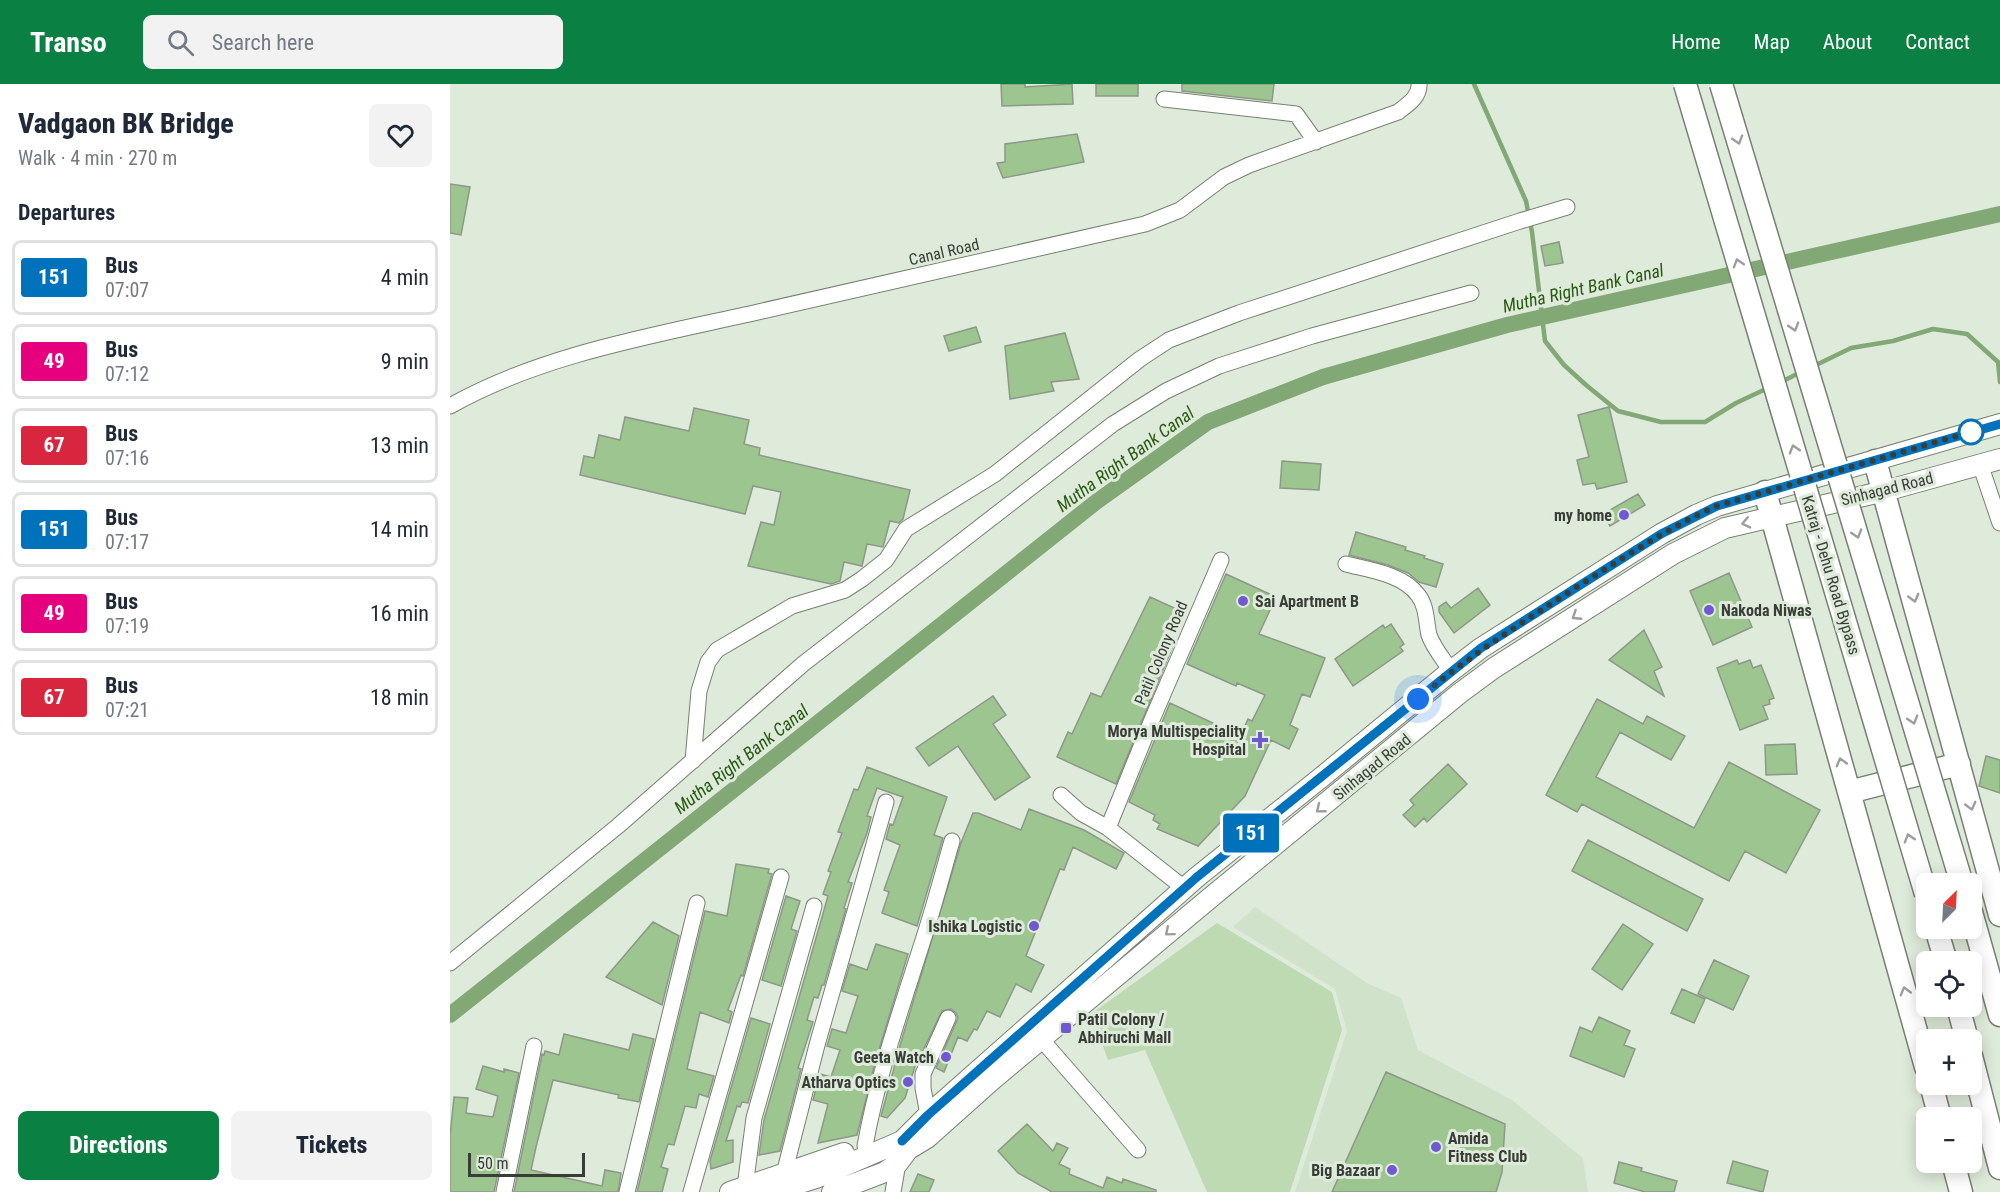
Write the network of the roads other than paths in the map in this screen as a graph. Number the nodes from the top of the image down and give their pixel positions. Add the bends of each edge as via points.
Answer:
1 (1419, 84) edge
2 (1685, 84) edge
3 (1721, 84) edge
4 (1164, 99) dead end
5 (1316, 142) junction
6 (1567, 207) dead end
7 (1472, 293) dead end
8 (450, 406) edge
9 (1995, 425) edge
10 (1875, 461) junction
11 (1993, 461) edge
12 (1885, 490) junction
13 (1765, 492) junction
14 (1772, 517) junction
15 (2000, 523) edge
16 (1221, 560) dead end
17 (1346, 564) dead end
18 (1451, 671) junction
19 (693, 761) junction
20 (1959, 764) junction
21 (1849, 792) junction
22 (1061, 795) dead end
23 (886, 802) dead end
24 (1108, 828) junction
25 (952, 841) dead end
26 (1920, 873) edge
27 (1959, 873) edge
28 (781, 877) dead end
29 (1184, 888) junction
30 (697, 903) dead end
31 (814, 906) dead end
32 (2000, 915) edge
33 (1980, 939) edge
34 (450, 963) edge
35 (2000, 1015) edge
36 (948, 1018) dead end
37 (1916, 1031) edge
38 (1041, 1039) junction
39 (534, 1046) dead end
40 (1981, 1095) edge
41 (928, 1115) junction
42 (865, 1146) junction
43 (1138, 1150) dead end
44 (902, 1152) junction
45 (2000, 1168) edge
46 (1956, 1173) edge
47 (784, 1174) junction
48 (828, 1189) edge
49 (738, 1190) edge
50 (504, 1192) edge
51 (627, 1192) edge
52 (691, 1192) edge
53 (771, 1192) edge
54 (893, 1192) edge
55 (1961, 1192) edge

1 - 5 street, Canal Road via 1420,90 1398,112
26 -> 2 highway, Katraj - Dehu Road Bypass, bridge
3 -> 27 highway, bridge
4 - 5 street via 1296,114
5 - 8 street, Canal Road via 1249,165 1224,177 1180,210 1145,224 617,345 525,371
6 - 19 street via 1169,339 995,474 906,529 886,560 862,579 845,590 792,606 717,650 708,662 699,691
7 - 19 street via 1311,336 1219,366 1166,391 1113,424 840,635
9 - 10 main road, Sinhagad Road
10 - 12 highway
10 - 13 main road, Sinhagad Road
11 - 12 main road, Sinhagad Road
11 - 15 street
12 - 14 main road, Sinhagad Road
12 -> 20 highway
13 - 14 highway
13 - 18 main road, Sinhagad Road via 1717,506 1661,534
21 -> 14 highway
14 -> 38 main road, Sinhagad Road via 1725,528 1673,554 1494,668
16 - 24 street, Patil Colony Road
17 - 18 street via 1388,575 1410,586 1419,596 1430,636
18 - 29 main road, Sinhagad Road
19 - 34 street
20 - 21 highway
20 -> 32 highway
37 -> 21 highway
22 - 24 street via 1081,813
23 - 47 street
24 - 29 street
25 - 42 street via 890,1042
28 - 52 street
29 - 41 main road, Sinhagad Road
30 - 51 street
31 - 49 street via 754,1118
33 - 35 highway
36 - 41 street via 923,1074
38 - 43 street
38 - 44 main road, Sinhagad Road via 927,1137
39 - 50 street
40 - 45 highway
41 - 44 main road, Sinhagad Road
42 - 44 main road
42 - 47 main road
44 - 48 main road
44 - 48 main road via 885,1172
44 - 54 street
46 - 55 highway
47 - 49 main road
48 - 53 main road

